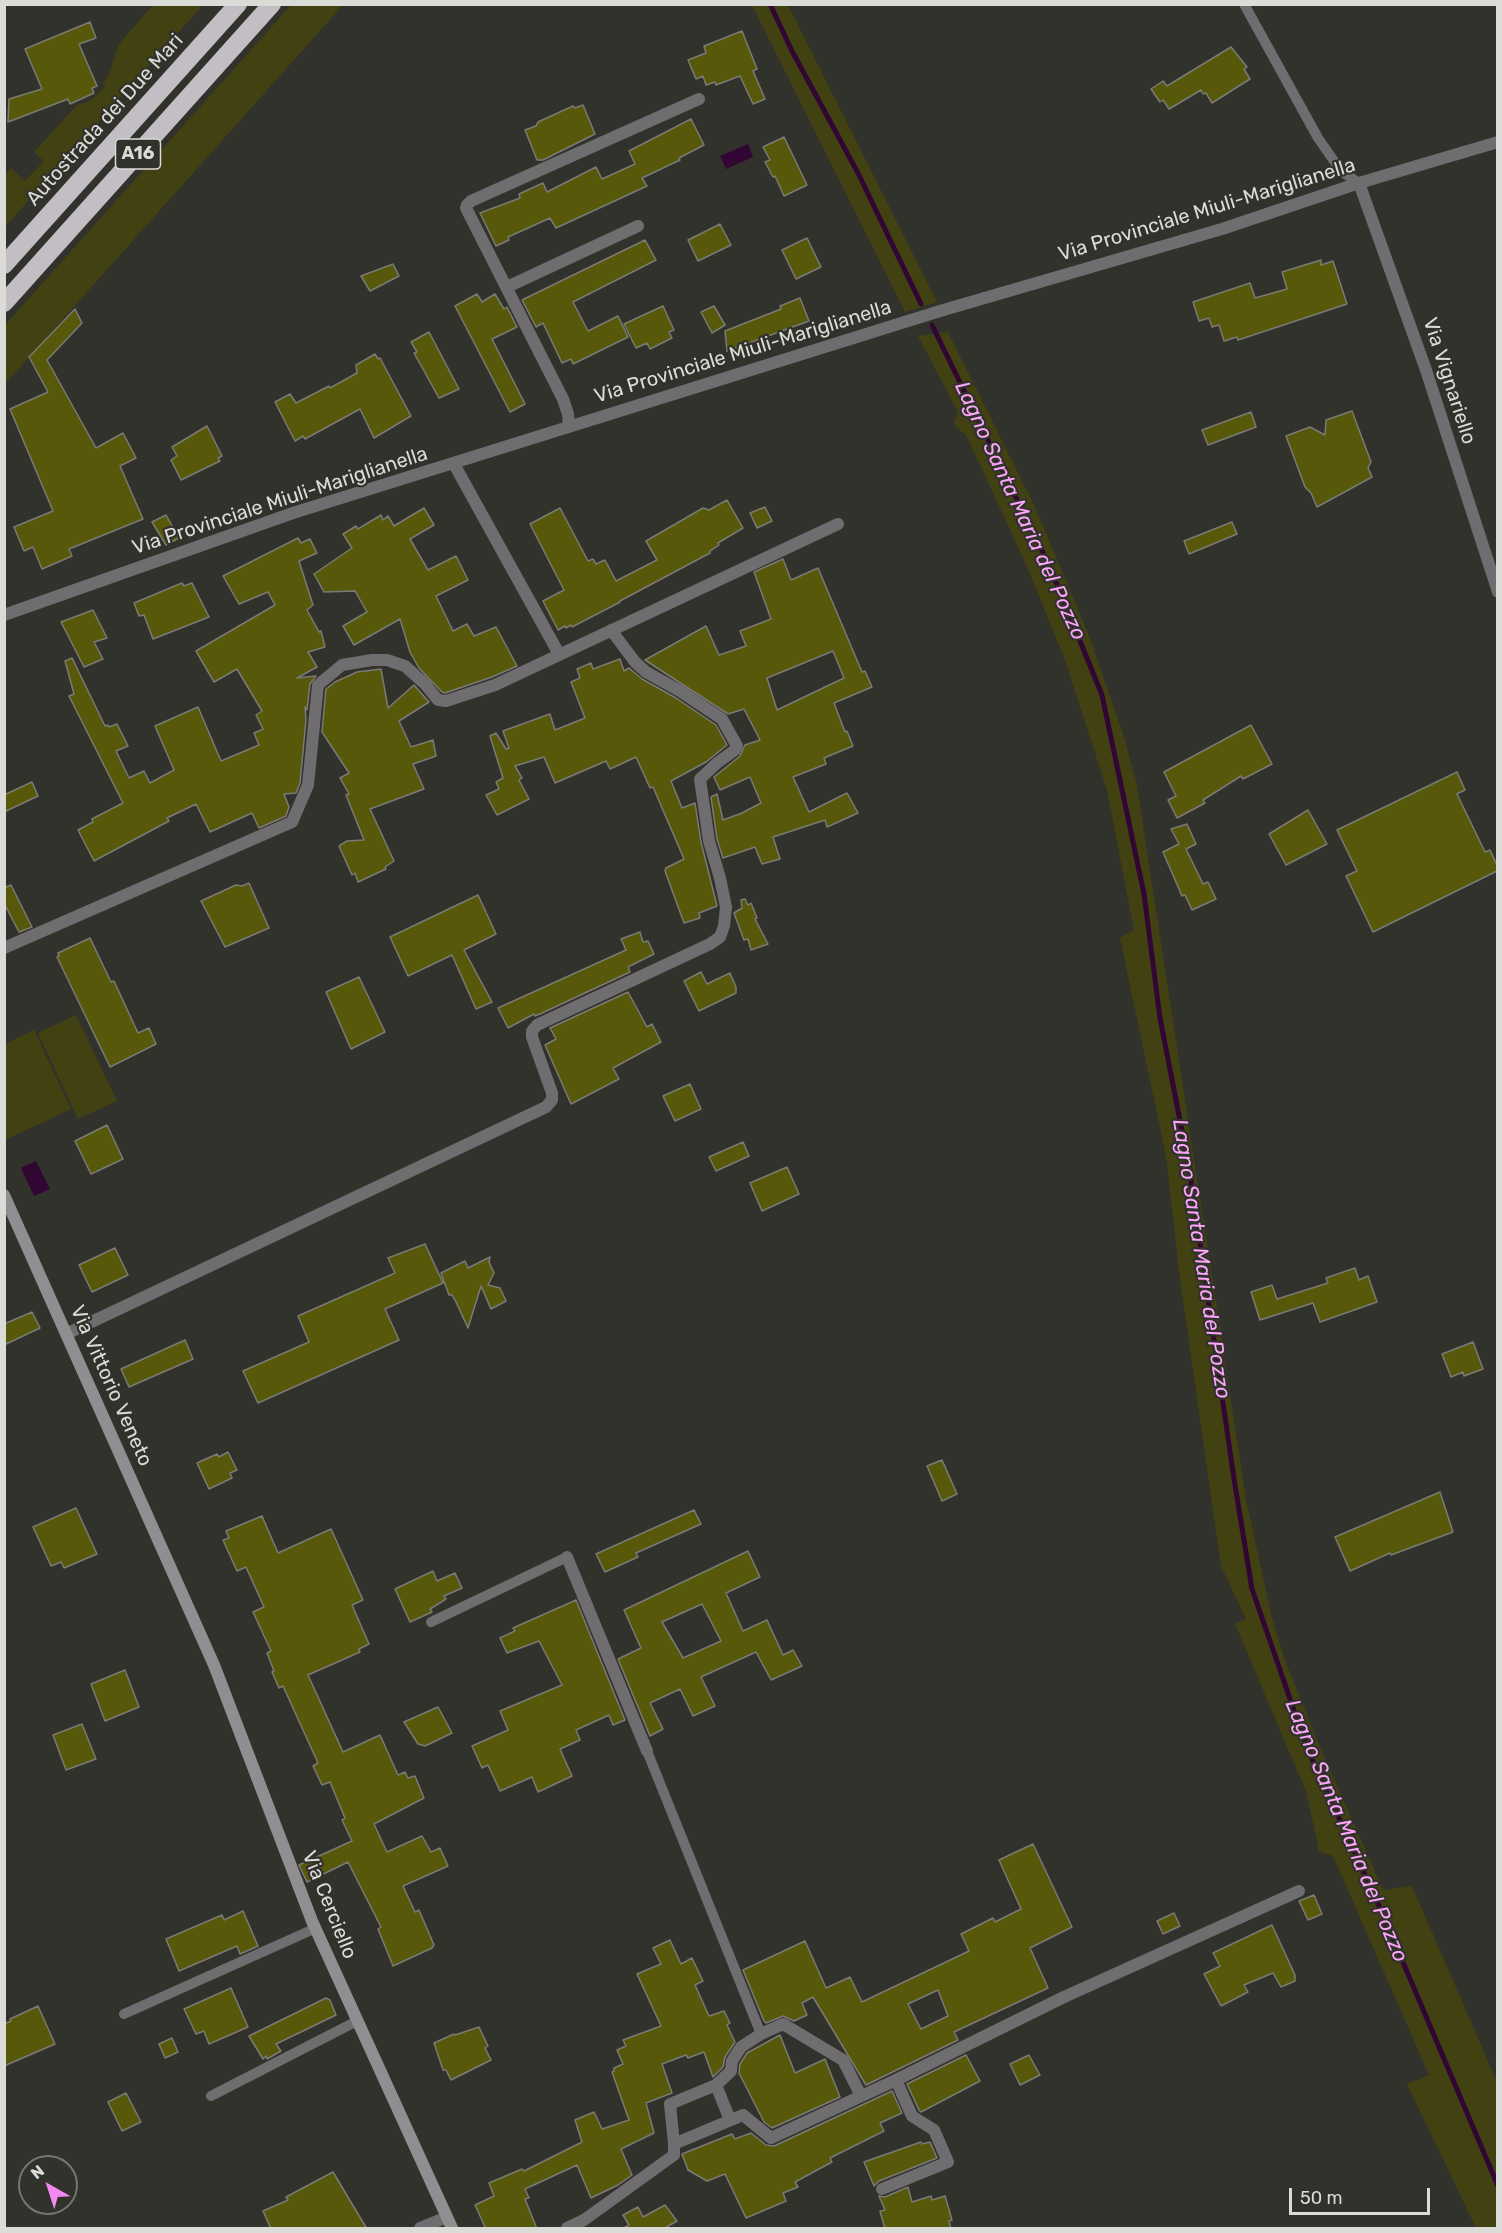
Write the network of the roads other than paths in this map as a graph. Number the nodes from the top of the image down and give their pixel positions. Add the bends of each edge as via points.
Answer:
1 (238, 4) edge
2 (272, 4) edge
3 (1244, 4) edge
4 (699, 99) dead end
5 (1497, 142) edge
6 (1359, 183) junction
7 (638, 226) dead end
8 (4, 265) edge
9 (507, 287) junction
10 (4, 303) edge
11 (569, 427) junction
12 (454, 464) junction
13 (838, 524) dead end
14 (1497, 592) edge
15 (4, 615) edge
16 (611, 630) junction
17 (560, 654) junction
18 (4, 948) edge
19 (4, 1195) edge
20 (66, 1334) junction
21 (567, 1557) joint
22 (182, 1592) joint
23 (431, 1622) dead end
24 (647, 1751) joint
25 (1299, 1890) dead end
26 (316, 1928) junction
27 (124, 2014) dead end
28 (357, 2021) junction
29 (761, 2034) junction
30 (896, 2080) junction
31 (716, 2085) junction
32 (211, 2096) dead end
33 (861, 2096) junction
34 (730, 2120) junction
35 (674, 2144) junction
36 (882, 2189) dead end
37 (449, 2223) edge
38 (420, 2229) edge
39 (567, 2229) edge

1 - 8 highway, Autostrada dei Due Mari / A16
2 - 10 highway, A16
3 - 6 lane via 1318,138 1341,171
4 - 9 street via 471,201 466,208
5 - 6 street, Via Provinciale Miuli-Mariglianella
6 - 11 street, Via Provinciale Miuli-Mariglianella
6 - 14 street, Via Vignariello via 1426,370
7 - 9 street
9 - 11 street via 563,399
11 - 12 street, Via Provinciale Miuli-Mariglianella
12 - 15 street, Via Provinciale Miuli-Mariglianella via 283,517
12 - 17 street
13 - 16 street
16 - 17 street
16 - 20 street via 646,672 722,719 737,746 700,779 709,841 726,907 720,937 537,1025 532,1037 552,1093 546,1107
17 - 18 street via 495,685 446,701 438,700 405,666 387,660 342,664 318,685 308,785 292,822
19 - 20 street, Via Vittorio Veneto
20 - 22 street, Via Vittorio Veneto
21 - 23 lane
21 - 24 street
22 - 26 street, Via Cerciello via 239,1726
24 - 29 lane
25 - 30 street via 1064,1997
26 - 27 lane
26 - 28 street, Via Cerciello
28 - 32 lane
28 - 37 street, Via Cerciello
29 - 31 street via 741,2047 731,2071
29 - 33 street via 783,2024 830,2051 843,2060
30 - 33 street
30 - 36 street via 912,2116 934,2130 948,2162
31 - 34 street
31 - 35 street via 669,2104
33 - 34 street via 771,2138 743,2115
34 - 35 street
35 - 39 street via 674,2155
37 - 38 street

